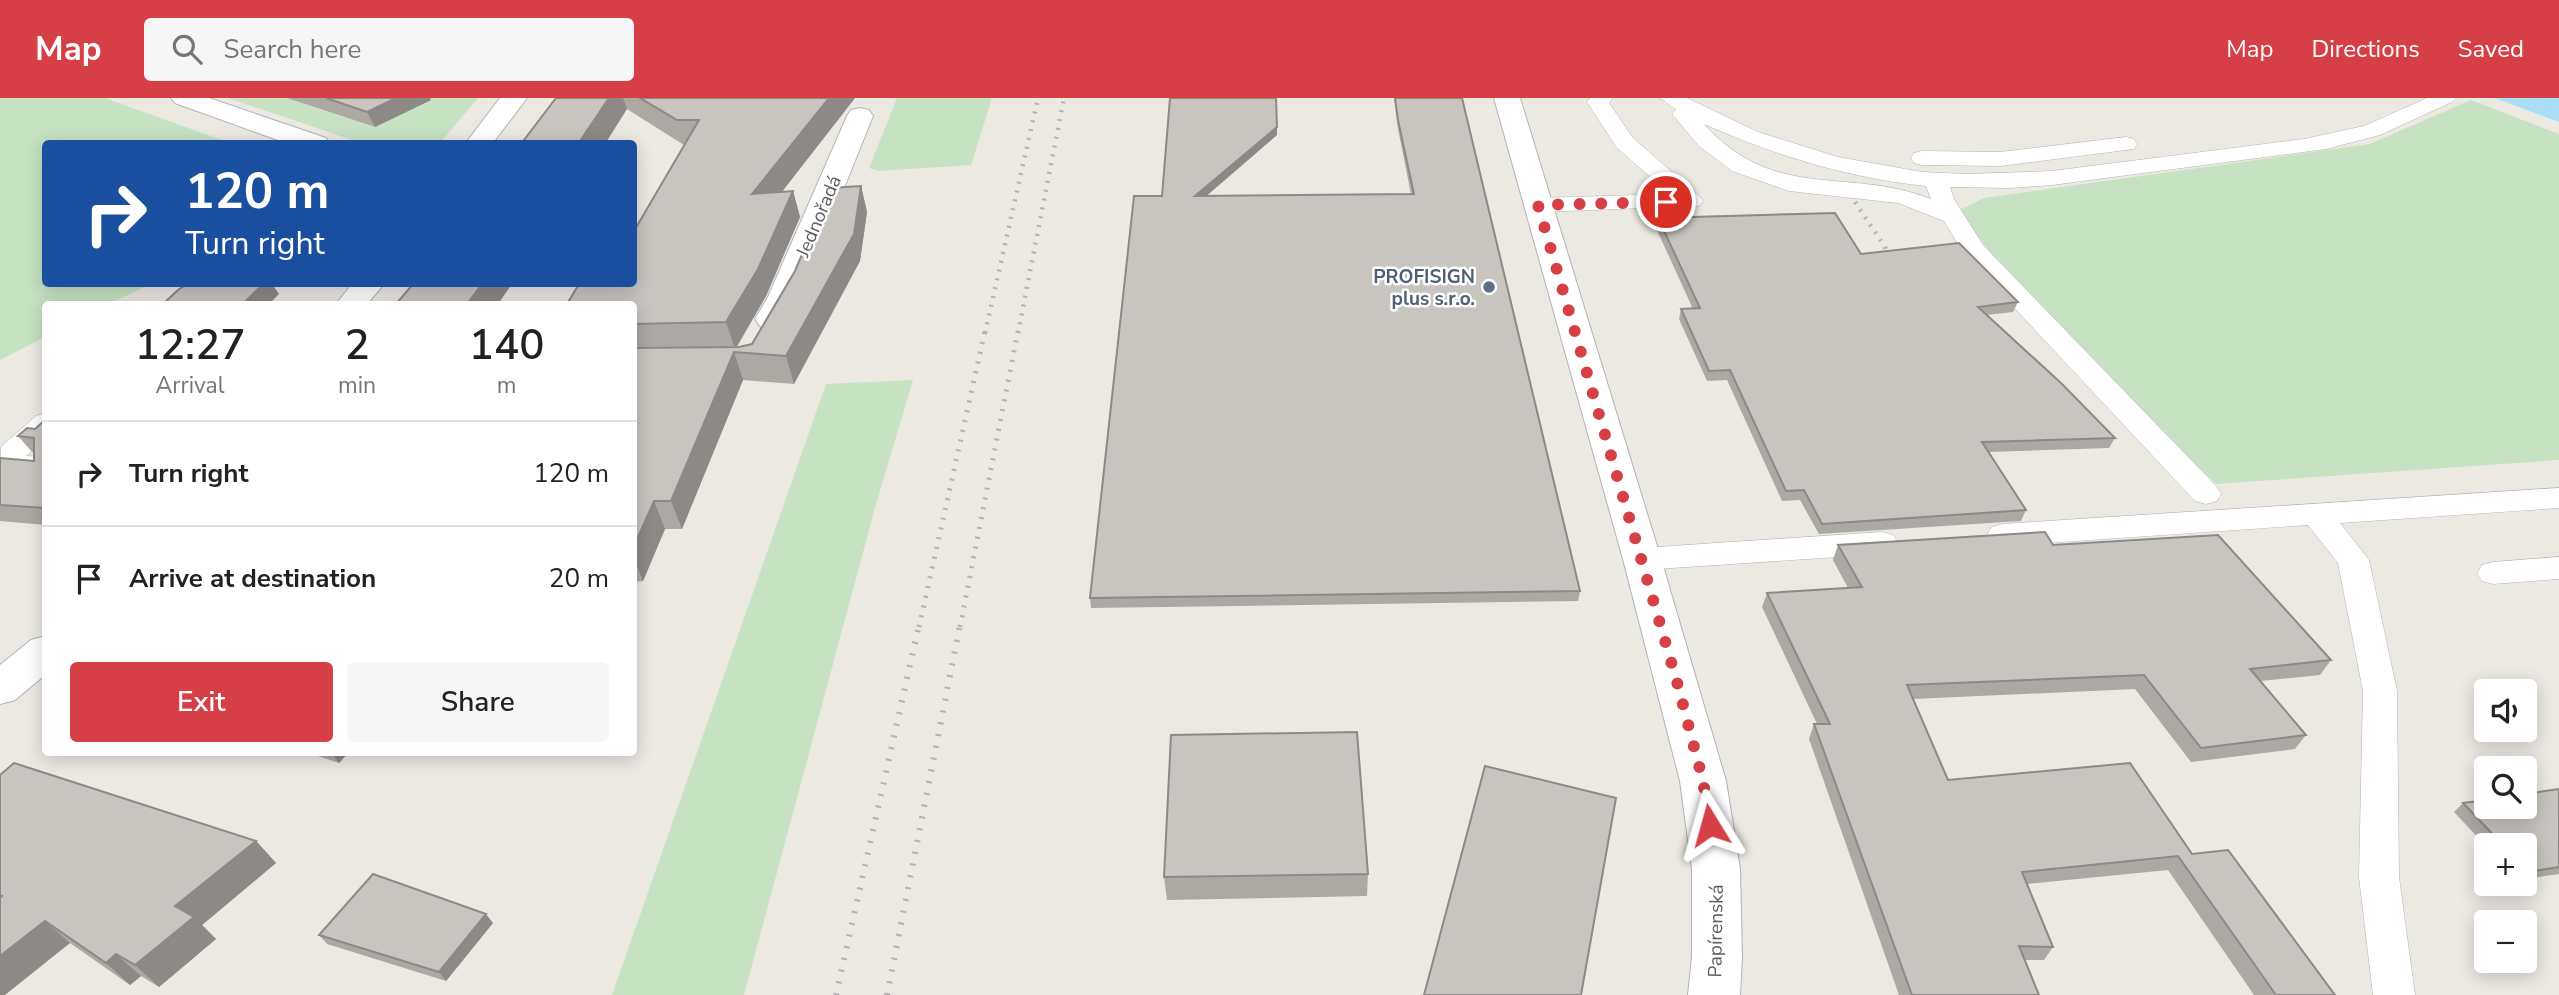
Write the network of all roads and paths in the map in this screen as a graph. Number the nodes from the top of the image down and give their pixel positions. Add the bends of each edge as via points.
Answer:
1 (184, 98) edge
2 (514, 98) edge
3 (1507, 98) edge
4 (1602, 98) edge
5 (1669, 98) edge
6 (1682, 98) edge
7 (2445, 98) edge
8 (860, 116) dead end
9 (305, 140) edge
10 (481, 140) edge
11 (2126, 144) dead end
12 (1935, 179) junction
13 (1538, 205) junction
14 (1952, 216) junction
15 (365, 287) edge
16 (354, 301) edge
17 (760, 340) edge
18 (42, 426) edge
19 (42, 467) edge
20 (2206, 494) dead end
21 (2559, 498) edge
22 (2316, 514) junction
23 (1972, 537) edge
24 (1917, 541) edge
25 (1642, 559) junction
26 (2559, 568) edge
27 (2493, 573) dead end
28 (42, 654) edge
29 (0, 688) edge
30 (1714, 995) edge
31 (2394, 995) edge

1 - 9 street
2 - 10 street
3 - 13 street, Papírenská
4 - 13 lane via 1598,102 1625,143 1691,201
5 - 12 lane via 1780,148 1849,166
5 - 14 lane via 1707,141 1740,166 1789,184 1902,196
6 - 11 lane via 1816,144 1902,157 2000,159
7 - 12 lane via 2373,130 2318,143 2043,178
8 - 17 street, Jednořadá via 784,297
12 - 14 lane
13 - 25 street, Papírenská
14 - 20 lane via 1973,249
15 - 16 street
18 - 19 lane via 11,454 11,466
21 - 22 lane
22 - 23 lane
22 - 31 lane via 2353,560 2379,691 2379,877
24 - 25 lane
25 - 30 street, Papírenská via 1703,781 1716,869
26 - 27 lane
28 - 29 street

